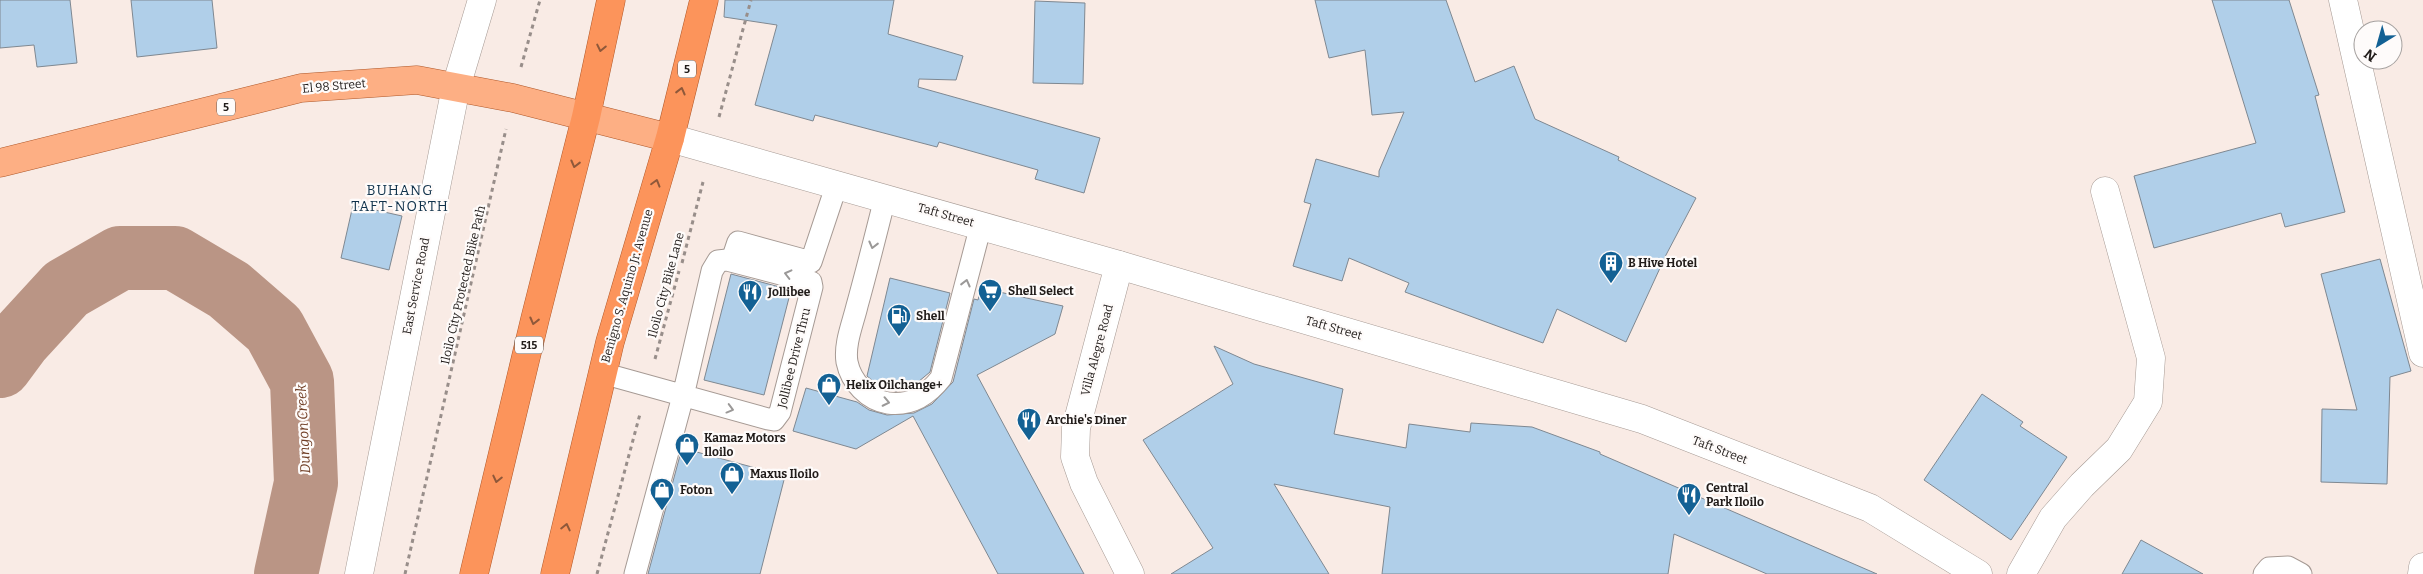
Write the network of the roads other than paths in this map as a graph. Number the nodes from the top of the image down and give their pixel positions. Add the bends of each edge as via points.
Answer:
1 (482, 0) edge
2 (611, 0) edge
3 (704, 0) edge
4 (2343, 0) edge
5 (456, 86) junction
6 (586, 117) junction
7 (670, 138) junction
8 (0, 163) edge
9 (836, 184) junction
10 (2105, 192) dead end
11 (885, 198) junction
12 (981, 225) junction
13 (732, 260) junction
14 (1119, 265) junction
15 (2423, 353) edge
16 (602, 373) junction
17 (683, 396) junction
18 (2423, 567) edge
19 (359, 574) edge
20 (474, 574) edge
21 (555, 574) edge
22 (636, 574) edge
23 (1130, 574) edge
24 (1978, 574) edge
25 (2021, 574) edge
26 (2264, 574) edge
27 (2301, 574) edge
28 (2422, 574) edge

1 - 5 street, East Service Road
2 -> 6 highway
7 -> 3 highway, Benigno S. Aquino Jr. Avenue / 5
4 - 15 street
5 - 6 main road, El 98 Street / 5
5 - 8 main road, El 98 Street / 5 via 417,80 301,88
5 - 19 street, East Service Road
6 - 7 main road, El 98 Street / 5
6 -> 20 highway, 515
7 - 9 street, Taft Street
16 -> 7 highway, Benigno S. Aquino Jr. Avenue
9 - 11 street, Taft Street
9 - 13 lane via 811,262 738,242
10 - 25 street via 2151,358 2148,402 2119,448 2053,518
11 - 12 street, Taft Street
11 -> 12 lane via 846,350 852,376 859,387 882,402 896,404 915,400 932,389 941,378
12 - 14 street, Taft Street
13 - 17 lane via 718,261 712,271
17 -> 13 lane, Jollibee Drive Thru via 768,419 777,418 780,412 811,282
14 - 23 street, Villa Alegre Road via 1076,428 1075,457
14 - 24 street, Taft Street via 1642,419 1870,508
16 - 17 lane
21 -> 16 highway, Benigno S. Aquino Jr. Avenue
17 - 22 lane
18 - 28 street
26 - 27 lane via 2269,568 2288,566

